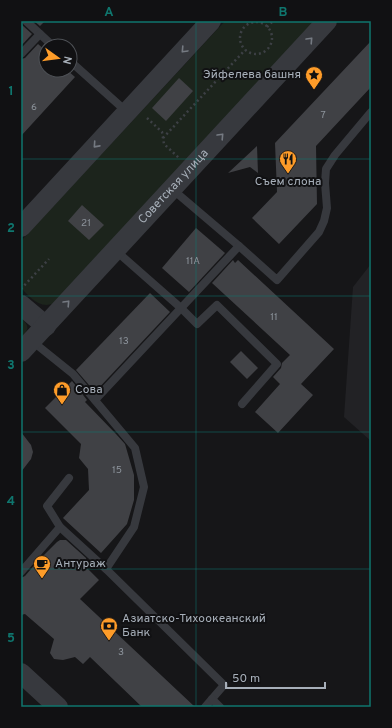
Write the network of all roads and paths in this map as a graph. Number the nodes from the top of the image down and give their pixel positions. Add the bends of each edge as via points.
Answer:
1 (26, 21) edge
2 (211, 21) edge
3 (273, 21) edge
4 (327, 21) edge
5 (267, 27) junction
6 (40, 34) junction
7 (44, 38) edge
8 (245, 50) junction
9 (21, 54) edge
10 (78, 68) edge
11 (127, 112) junction
12 (371, 112) edge
13 (147, 118) dead end
14 (163, 138) junction
15 (179, 158) dead end
16 (172, 189) junction
17 (21, 227) edge
18 (240, 246) junction
19 (116, 250) junction
20 (49, 259) dead end
21 (21, 289) edge
22 (21, 305) edge
23 (181, 308) junction
24 (46, 326) junction
25 (26, 347) edge
26 (95, 400) junction
27 (242, 404) dead end
28 (69, 478) dead end
29 (60, 528) junction
30 (106, 569) junction
31 (21, 572) edge
32 (21, 673) edge
33 (212, 699) junction
34 (58, 707) edge
35 (205, 707) edge
36 (220, 707) edge

1 - 6 lane
2 -> 11 street
3 - 5 path
16 -> 4 street, Советская улица
5 - 8 path via 271,33 270,46 258,54
5 - 8 path via 261,23 247,24 240,37
6 - 7 lane
6 - 9 lane
8 - 14 path
10 - 11 lane
11 -> 17 street
12 - 18 lane via 326,169 327,208 319,232 277,280
13 - 14 path via 162,132
14 - 15 path via 164,144
16 - 18 lane
16 - 19 street, Советская улица
18 - 23 lane
19 - 23 lane
24 -> 19 street, Советская улица
20 - 21 path
22 - 24 street
23 - 26 lane
23 - 27 lane via 197,324 217,305 277,364
24 - 25 street, Советская улица
25 - 26 lane via 73,374
26 - 30 lane via 135,448 144,487 134,527
28 - 29 lane via 47,506
29 - 30 lane
29 - 31 lane
30 - 33 lane via 224,685
32 - 34 street
33 - 35 lane
33 - 36 lane

